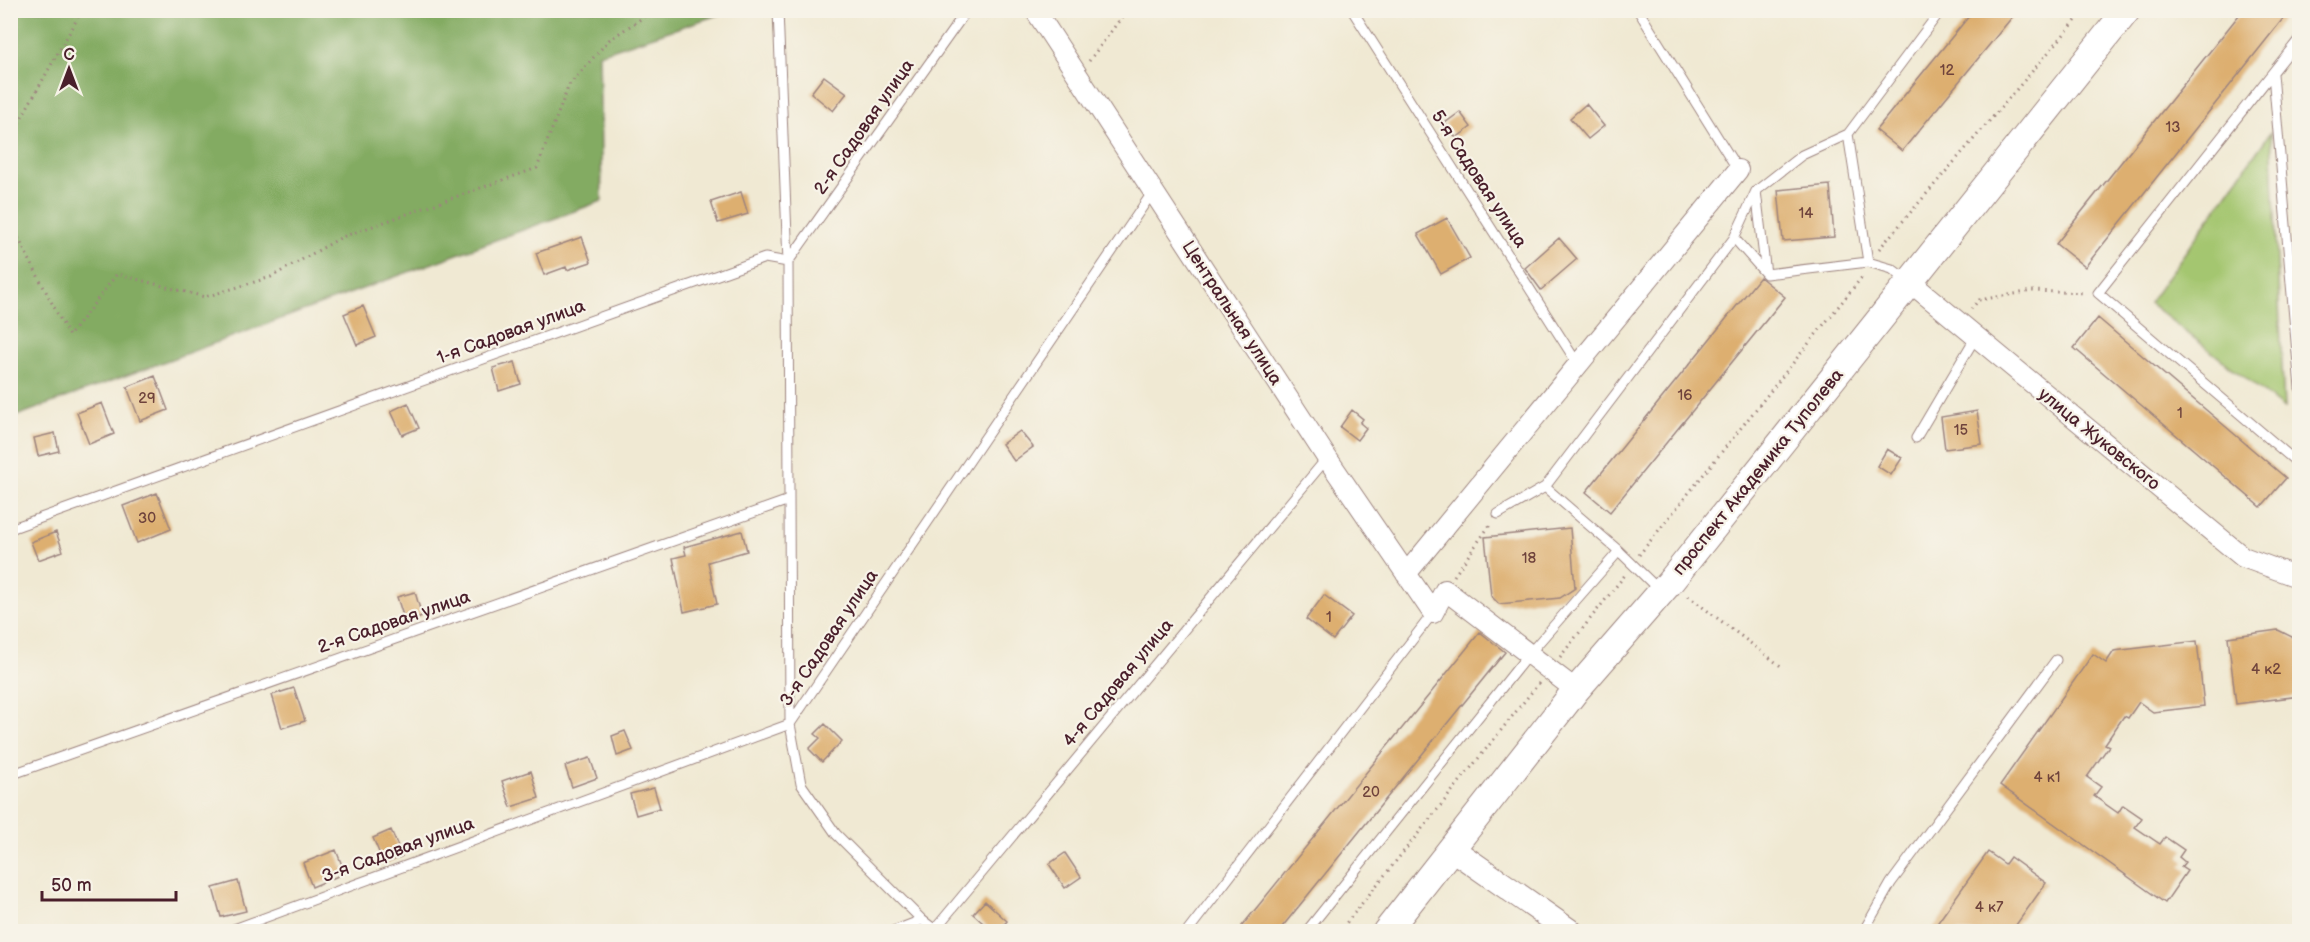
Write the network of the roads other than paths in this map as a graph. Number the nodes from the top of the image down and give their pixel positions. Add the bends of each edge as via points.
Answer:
1 (778, 10) edge
2 (967, 10) edge
3 (1035, 10) edge
4 (1352, 10) edge
5 (1638, 10) edge
6 (1941, 10) edge
7 (2127, 10) edge
8 (2300, 38) edge
9 (2273, 74) junction
10 (1848, 134) junction
11 (1738, 170) joint
12 (1756, 191) junction
13 (1152, 193) junction
14 (1734, 238) junction
15 (788, 262) junction
16 (1868, 262) junction
17 (1766, 274) junction
18 (1910, 282) junction
19 (1975, 338) junction
20 (1579, 366) junction
21 (2300, 388) edge
22 (1916, 438) dead end
23 (1327, 458) junction
24 (2300, 465) edge
25 (1545, 488) junction
26 (789, 500) junction
27 (1498, 514) road end
28 (10, 530) edge
29 (1619, 551) junction
30 (1407, 574) junction
31 (2300, 575) edge
32 (1670, 591) junction
33 (1432, 613) junction
34 (1528, 655) junction
35 (2056, 660) dead end
36 (1576, 690) junction
37 (790, 724) junction
38 (10, 775) edge
39 (1452, 849) junction
40 (922, 920) junction
41 (937, 930) edge
42 (226, 932) edge
43 (891, 932) edge
44 (1187, 932) edge
45 (1306, 932) edge
46 (1386, 932) edge
47 (1571, 932) edge
48 (1863, 932) edge

1 - 15 lane
2 - 15 lane, 2-я Садовая улица
3 - 13 street, Центральная улица
4 - 20 lane, 5-я Садовая улица
5 - 11 lane
6 - 10 lane
7 - 18 main road, проспект Академика Туполева
8 - 9 lane
9 - 21 lane
9 - 24 lane via 2098,293
10 - 12 lane via 1802,155
10 - 16 lane
11 - 20 street
12 - 14 lane
12 - 17 lane
13 - 23 street, Центральная улица
13 - 37 lane, 3-я Садовая улица
14 - 17 lane
14 - 25 lane
15 - 26 lane
15 - 28 lane, 1-я Садовая улица via 765,258
16 - 17 lane
16 - 18 lane via 1892,269
18 - 19 street, улица Жуковского
18 - 32 main road, проспект Академика Туполева
19 - 22 lane
19 - 31 street, улица Жуковского via 2243,557
20 - 30 street
23 - 30 street, Центральная улица
23 - 41 lane, 4-я Садовая улица
25 - 27 lane
25 - 29 lane
26 - 37 lane
26 - 38 lane, 2-я Садовая улица
29 - 32 lane
29 - 34 lane
30 - 33 street, Центральная улица
32 - 36 main road, проспект Академика Туполева
33 - 34 street via 1445,590
33 - 44 lane
34 - 36 street
34 - 45 lane
35 - 48 lane via 1891,883
36 - 39 main road, проспект Академика Туполева
37 - 40 lane via 801,784 836,834
37 - 42 lane, 3-я Садовая улица
39 - 46 main road, проспект Академика Туполева
39 - 47 street
40 - 41 lane
40 - 43 lane

